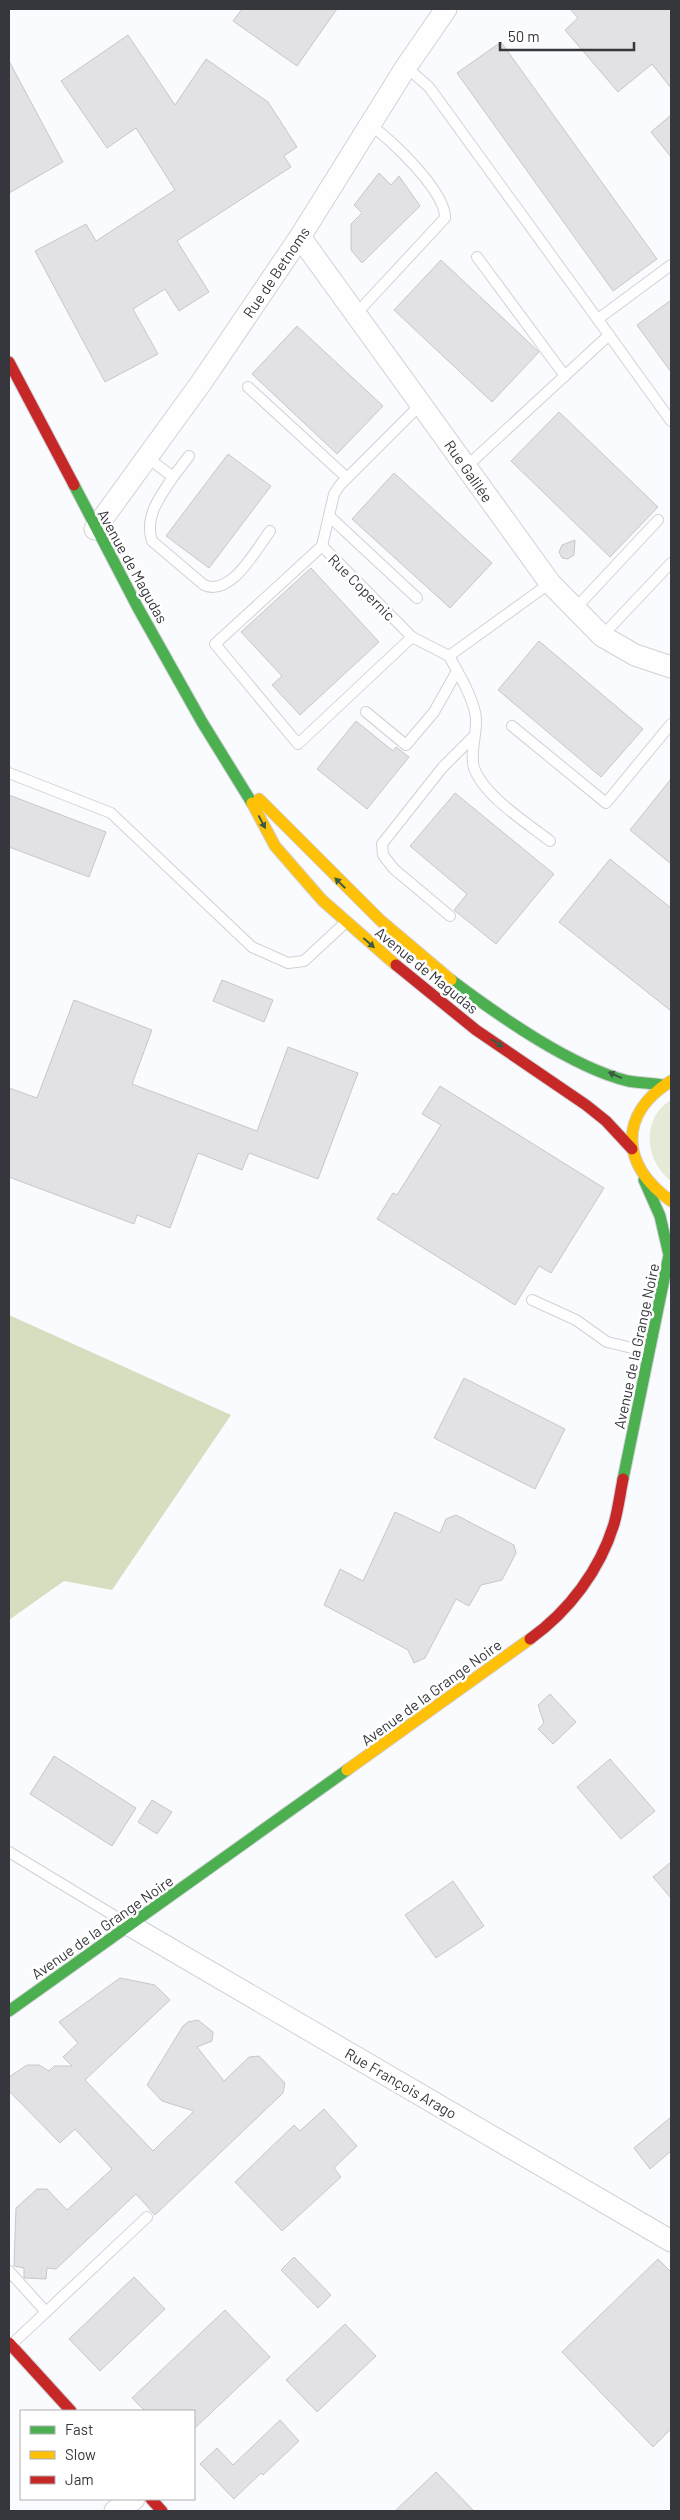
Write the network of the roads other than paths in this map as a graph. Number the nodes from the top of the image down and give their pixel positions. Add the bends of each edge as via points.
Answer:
1 (446, 9) edge
2 (406, 67) junction
3 (370, 125) junction
4 (300, 237) junction
5 (477, 258) dead end
6 (671, 265) edge
7 (355, 315) junction
8 (598, 319) junction
9 (609, 335) junction
10 (9, 362) edge
11 (565, 376) junction
12 (248, 387) dead end
13 (421, 404) junction
14 (671, 421) edge
15 (189, 456) dead end
16 (148, 458) junction
17 (466, 467) junction
18 (173, 477) junction
19 (346, 477) junction
20 (329, 516) junction
21 (658, 520) dead end
22 (95, 529) junction
23 (270, 531) dead end
24 (322, 546) junction
25 (671, 563) edge
26 (550, 583) junction
27 (417, 598) dead end
28 (574, 610) junction
29 (602, 636) junction
30 (412, 637) junction
31 (449, 656) junction
32 (671, 668) edge
33 (457, 671) junction
34 (366, 712) dead end
35 (671, 724) edge
36 (512, 726) dead end
37 (474, 736) junction
38 (9, 773) edge
39 (239, 779) junction
40 (550, 841) dead end
41 (450, 916) dead end
42 (346, 923) junction
43 (667, 1083) edge
44 (632, 1149) junction
45 (644, 1180) junction
46 (671, 1201) edge
47 (670, 1254) edge
48 (532, 1300) dead end
49 (650, 1353) junction
50 (9, 1852) edge
51 (131, 1926) junction
52 (9, 2012) edge
53 (147, 2217) dead end
54 (671, 2241) edge
55 (9, 2270) edge
56 (46, 2312) junction
57 (10, 2344) edge
58 (70, 2410) edge
59 (132, 2500) edge
60 (151, 2500) edge
61 (116, 2511) edge
62 (162, 2511) edge

1 - 2 street, Rue de Betnoms
2 - 3 street, Rue de Betnoms
2 - 8 lane via 429,88
3 - 4 street, Rue de Betnoms
3 - 7 lane via 385,136 433,190 443,204 445,218
4 - 7 street, Rue Galilée
4 - 16 street, Rue de Betnoms
5 - 11 lane
6 - 8 lane
7 - 13 street, Rue Galilée
8 - 9 lane
9 - 11 lane
9 - 14 lane
10 - 22 main road, Avenue de Magudas
11 - 17 lane
12 - 19 lane
13 - 17 street, Rue Galilée
13 - 19 lane, Rue Copernic
15 - 18 lane
16 - 18 lane
16 - 22 street, Rue de Betnoms
17 - 26 street, Rue Galilée
18 - 23 lane via 151,515 149,531 152,541 204,585 213,589 233,579
19 - 20 lane, Rue Copernic via 334,494
20 - 24 lane, Rue Copernic
20 - 27 lane
21 - 28 lane
22 - 39 main road, Avenue de Magudas via 202,722
24 - 30 lane, Rue Copernic
24 - 30 lane via 215,644 298,744
25 - 29 lane
26 - 28 street, Rue Galilée
26 - 31 lane
28 - 29 street, Rue Galilée
29 - 32 street, Rue Galilée via 635,655
30 - 31 lane, Rue Copernic
31 - 33 lane
33 - 34 lane via 434,712 406,745
33 - 37 lane via 474,708
35 - 36 lane via 606,803
37 - 40 lane via 474,767 489,792
37 - 41 lane via 442,768 382,844 383,856 394,869
38 - 42 lane via 111,813 252,947 288,963 304,961
39 -> 42 main road, Avenue de Magudas via 275,846
43 -> 39 main road, Avenue de Magudas via 626,1080 561,1051 482,1002 428,962 376,917
42 -> 44 main road, Avenue de Magudas via 476,1030 586,1105
43 - 44 main road via 648,1097 638,1113 632,1131
44 - 45 main road, Avenue de la Grange Noire
45 - 46 main road
45 - 47 main road, Avenue de la Grange Noire via 658,1206
47 - 49 main road, Avenue de la Grange Noire
48 - 49 lane via 576,1320 607,1342
49 - 51 main road, Avenue de la Grange Noire via 614,1524 598,1564 573,1600 540,1632
50 - 51 lane
51 - 52 main road, Avenue de la Grange Noire
51 - 54 street, Rue François Arago
53 - 56 lane
55 - 56 lane
56 - 57 lane
57 - 58 main road
59 - 61 street
60 - 62 main road

